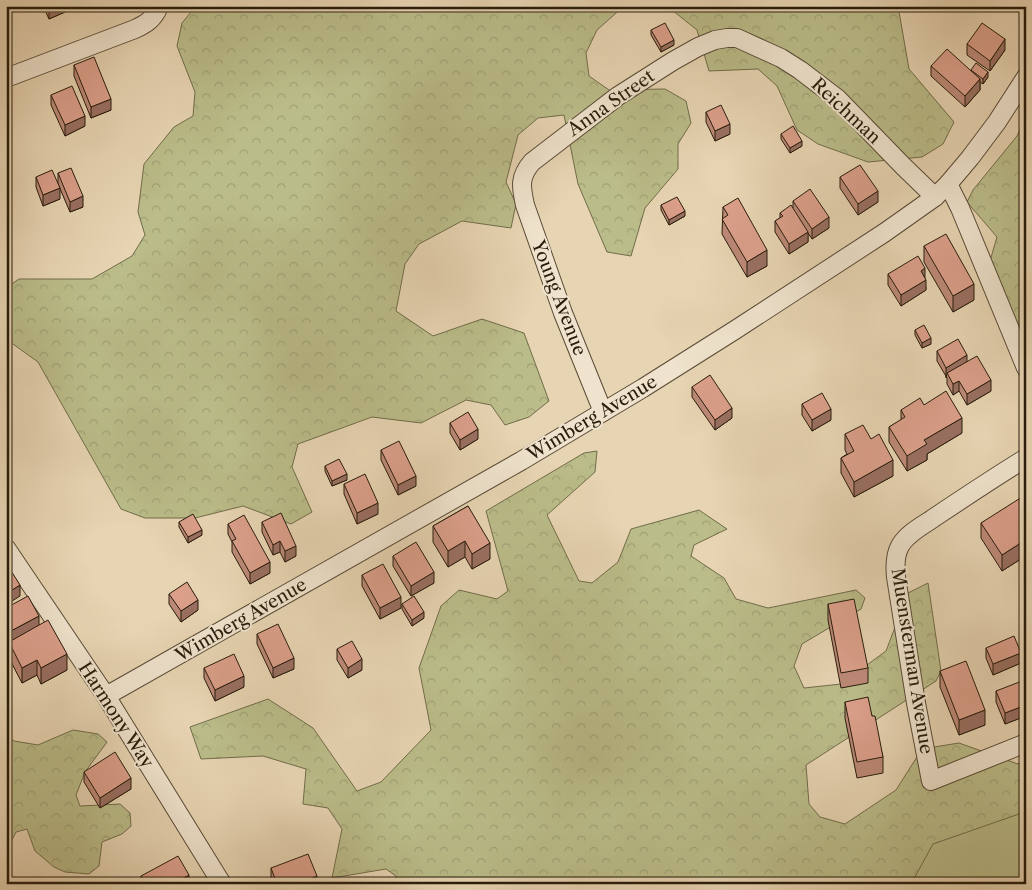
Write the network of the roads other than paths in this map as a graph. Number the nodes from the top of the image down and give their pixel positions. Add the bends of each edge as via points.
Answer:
1 (158, 6) edge
2 (715, 40) joint
3 (1026, 76) edge
4 (6, 78) edge
5 (521, 183) joint
6 (948, 184) junction
7 (935, 197) junction
8 (1026, 368) edge
9 (603, 412) junction
10 (1026, 458) edge
11 (6, 548) edge
12 (106, 696) junction
13 (1026, 742) edge
14 (222, 884) edge

1 - 4 street via 147,24
2 - 5 street, Anna Street via 672,61 618,96 532,162 526,168
2 - 7 street, Reichman via 737,38 800,70 838,99
3 - 6 street, Wimberg Avenue via 997,122
5 - 9 street, Young Avenue via 525,205 560,304
6 - 7 street, Wimberg Avenue
6 - 8 street
7 - 9 street, Wimberg Avenue via 735,330
9 - 12 street, Wimberg Avenue
10 - 13 street, Muensterman Avenue via 912,533 897,553 896,577 930,781
11 - 12 street, Harmony Way
12 - 14 street, Harmony Way

